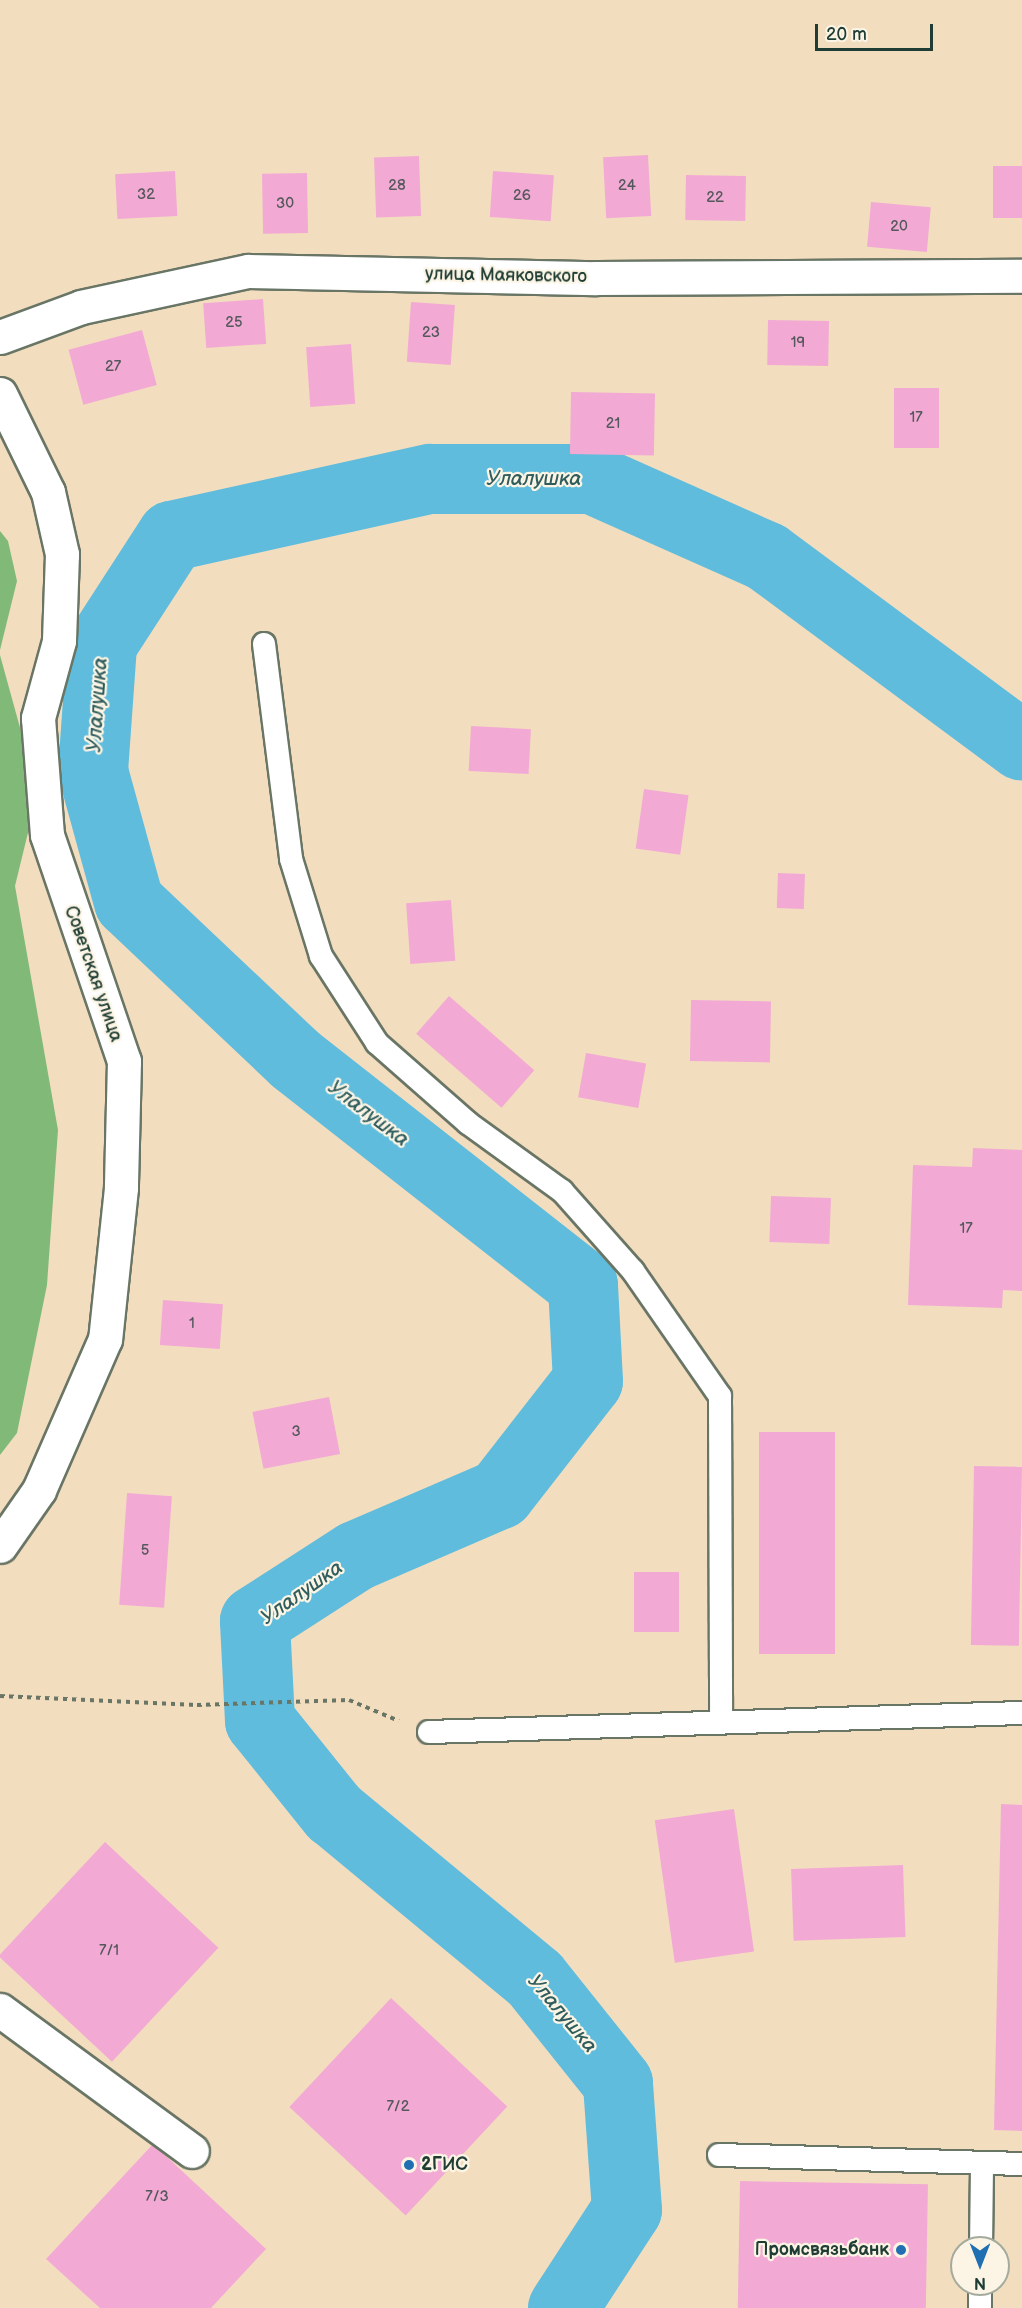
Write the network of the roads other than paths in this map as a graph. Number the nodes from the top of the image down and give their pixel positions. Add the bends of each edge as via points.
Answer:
1 (1022, 276) edge
2 (0, 337) edge
3 (0, 394) edge
4 (264, 644) dead end
5 (0, 1546) edge
6 (1022, 1713) edge
7 (722, 1722) junction
8 (429, 1732) road end
9 (0, 2010) edge
10 (192, 2151) dead end
11 (719, 2155) dead end
12 (982, 2163) junction
13 (1022, 2164) edge
14 (981, 2236) edge

1 - 2 street, улица Маяковского via 596,278 248,271 81,307
3 - 5 street, Советская улица via 48,492 62,554 59,641 38,718 47,835 124,1061 121,1188 105,1340 39,1490
4 - 7 lane via 291,859 321,956 377,1043 468,1123 562,1191 633,1271 720,1396
6 - 7 lane
7 - 8 lane
9 - 10 street
11 - 12 lane
12 - 13 lane
12 - 14 lane

